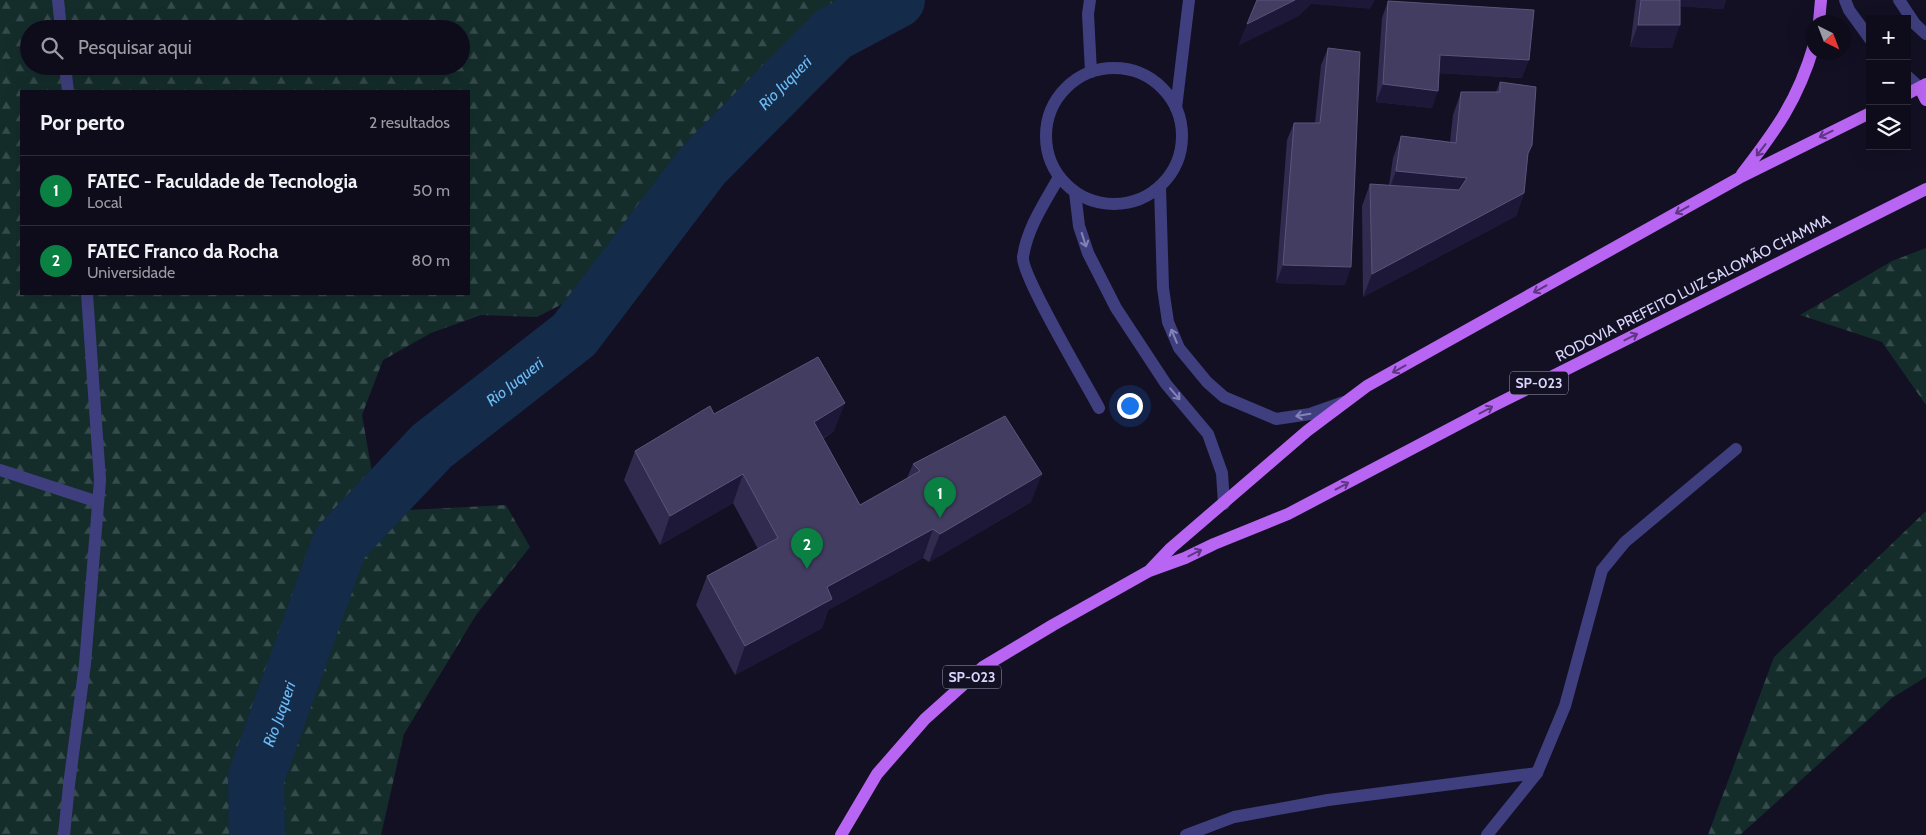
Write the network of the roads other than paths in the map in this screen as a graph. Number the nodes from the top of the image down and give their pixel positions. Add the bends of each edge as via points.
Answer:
1 (58, 0) edge
2 (1090, 0) edge
3 (1189, 0) edge
4 (1822, 0) edge
5 (1845, 0) edge
6 (1899, 0) edge
7 (1820, 15) edge
8 (60, 20) edge
9 (1866, 33) edge
10 (1926, 34) edge
11 (1810, 60) edge
12 (1092, 72) junction
13 (66, 75) edge
14 (1911, 78) edge
15 (1923, 86) edge
16 (68, 90) edge
17 (1911, 92) edge
18 (1926, 100) edge
19 (1176, 108) junction
20 (1866, 115) edge
21 (1059, 177) junction
22 (1739, 178) junction
23 (1160, 186) junction
24 (1926, 189) edge
25 (1074, 192) junction
26 (87, 295) edge
27 (1349, 400) junction
28 (1099, 408) dead end
29 (1736, 449) dead end
30 (0, 470) edge
31 (98, 502) junction
32 (1224, 504) junction
33 (1149, 571) junction
34 (1537, 773) junction
35 (64, 835) edge
36 (841, 835) edge
37 (1186, 835) edge
38 (1487, 835) edge

1 - 8 street
2 - 12 street
3 - 19 street
4 - 7 main road
5 - 9 street
6 - 10 street
11 -> 22 main road via 1789,110
12 - 19 street via 1114,68 1137,71 1157,82
12 - 21 street via 1072,83 1058,98 1049,118 1046,138 1050,159
13 - 16 street
14 - 15 street
15 - 17 main road
15 - 18 main road
19 - 23 street via 1181,120 1182,146 1174,170
20 -> 22 main road, RODOVIA PREFEITO LUIZ SALOMÃO CHAMMA / SP-023
21 - 25 street
21 - 28 street via 1034,221 1022,259 1034,290
22 -> 27 main road, RODOVIA PREFEITO LUIZ SALOMÃO CHAMMA / SP-023 via 1367,386
23 - 25 street via 1140,200 1117,204 1095,202
27 -> 23 street via 1310,414 1276,418 1224,397 1207,382 1179,348 1168,322 1163,288
33 -> 24 main road, RODOVIA PREFEITO LUIZ SALOMÃO CHAMMA / SP-023 via 1288,514 1493,406
25 -> 32 street via 1079,226 1088,253 1116,308 1166,384 1208,434 1222,473
26 - 31 street via 100,480
27 - 32 main road, RODOVIA PREFEITO LUIZ SALOMÃO CHAMMA / SP-023 via 1307,431
29 - 34 street via 1658,512 1625,542 1602,570 1565,706
30 - 31 street
31 - 35 street via 85,664
32 - 33 main road, RODOVIA PREFEITO LUIZ SALOMÃO CHAMMA / SP-023
33 - 36 main road, RODOVIA PREFEITO LUIZ SALOMÃO CHAMMA / SP-023 via 982,667 925,719 877,774
34 - 37 street via 1328,800 1234,817
34 - 38 street

